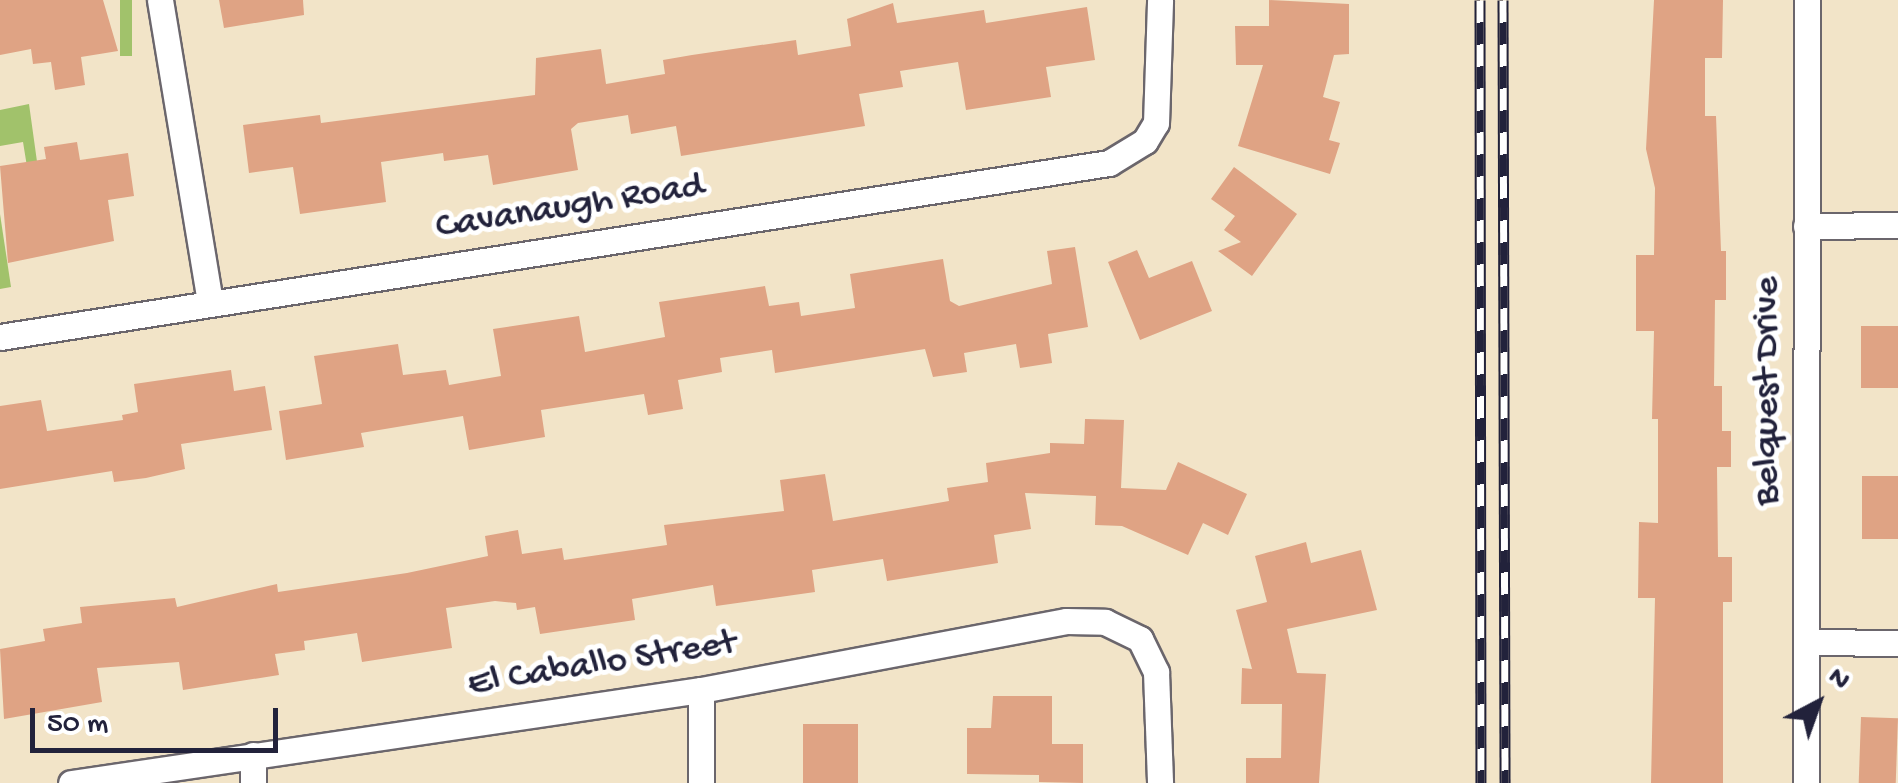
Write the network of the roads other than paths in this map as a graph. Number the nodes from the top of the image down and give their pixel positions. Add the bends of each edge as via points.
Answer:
1 (160, 0) edge
2 (1160, 0) edge
3 (1807, 0) edge
4 (1898, 225) edge
5 (1806, 226) junction
6 (210, 302) junction
7 (0, 336) edge
8 (1806, 642) junction
9 (1898, 643) edge
10 (701, 690) junction
11 (253, 755) junction
12 (71, 783) edge
13 (253, 783) edge
14 (702, 783) edge
15 (1160, 783) edge
16 (1806, 783) edge

1 - 6 street
2 - 6 street, Cavanaugh Road via 1161,101 1145,141 1109,163
3 - 5 street, Belquest Drive
4 - 5 street
5 - 8 street, Belquest Drive
6 - 7 street, Cavanaugh Road
8 - 9 street
8 - 16 street, Belquest Drive
10 - 11 street, El Caballo Street
10 - 14 street
10 - 15 street, El Caballo Street via 1066,621 1105,622 1140,638 1156,672
11 - 12 street, El Caballo Street
11 - 13 street

